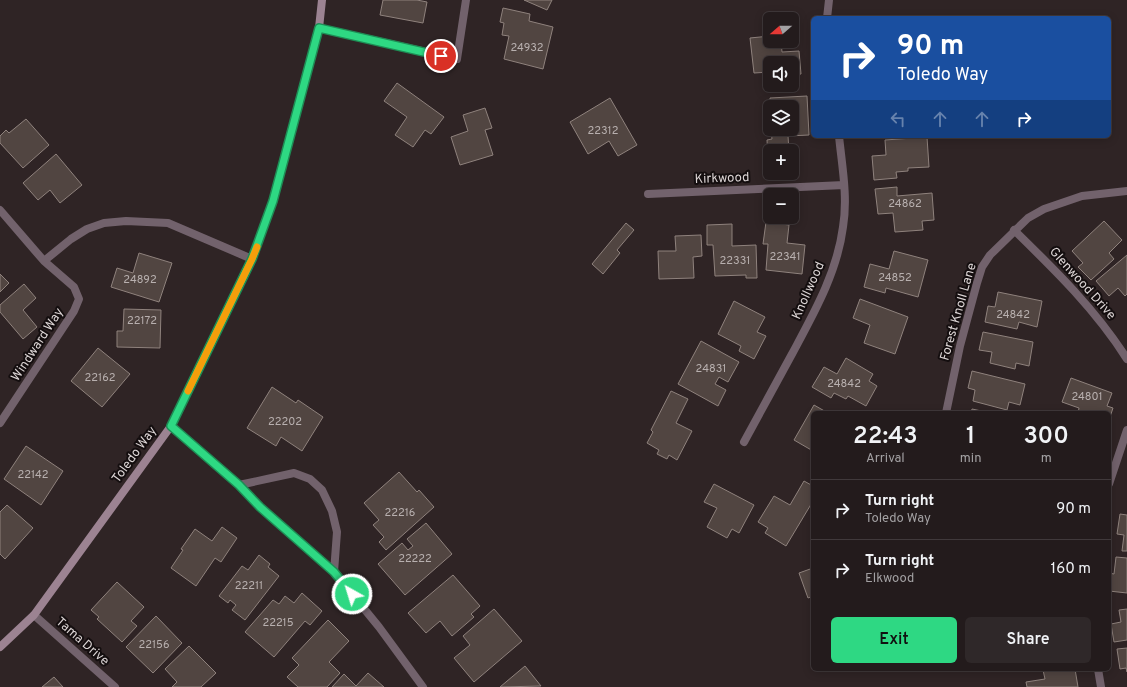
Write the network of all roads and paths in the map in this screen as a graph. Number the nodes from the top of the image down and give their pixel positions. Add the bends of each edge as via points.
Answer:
1 (322, 0) edge
2 (466, 0) edge
3 (829, 0) edge
4 (827, 16) edge
5 (319, 28) junction
6 (839, 138) edge
7 (844, 185) junction
8 (1127, 192) edge
9 (648, 194) dead end
10 (0, 210) edge
11 (1014, 230) junction
12 (252, 259) junction
13 (44, 261) junction
14 (1127, 359) edge
15 (946, 411) edge
16 (0, 423) edge
17 (171, 426) junction
18 (1127, 430) edge
19 (744, 442) dead end
20 (1111, 478) edge
21 (239, 485) junction
22 (334, 572) junction
23 (34, 615) junction
24 (0, 647) edge
25 (1098, 671) edge
26 (115, 687) edge
27 (423, 687) edge
28 (1101, 687) edge

1 - 5 main road, Toledo Way
2 - 5 street via 457,59
3 - 4 street
5 - 12 main road, Toledo Way via 273,201
6 - 7 street, Knollwood
7 - 9 street, Kirkwood
7 - 19 street, Knollwood via 844,227 829,283
8 - 11 street, Forest Knoll Lane via 1082,196 1062,202 1028,218
10 - 13 street
11 - 14 street, Glenwood Drive via 1067,283 1101,322
11 - 15 street, Forest Knoll Lane via 982,267 960,346
12 - 13 street via 168,223 126,221 104,223 87,229
12 - 17 main road, Toledo Way
13 - 16 street, Windward Way via 74,287 79,299 74,311
17 - 21 street
17 - 23 main road, Toledo Way
18 - 20 street
21 - 22 street via 260,507
21 - 22 street via 294,473 310,479 322,490 332,511 337,532
22 - 27 street
23 - 24 main road, Toledo Way
23 - 26 street, Tama Drive
25 - 28 street

